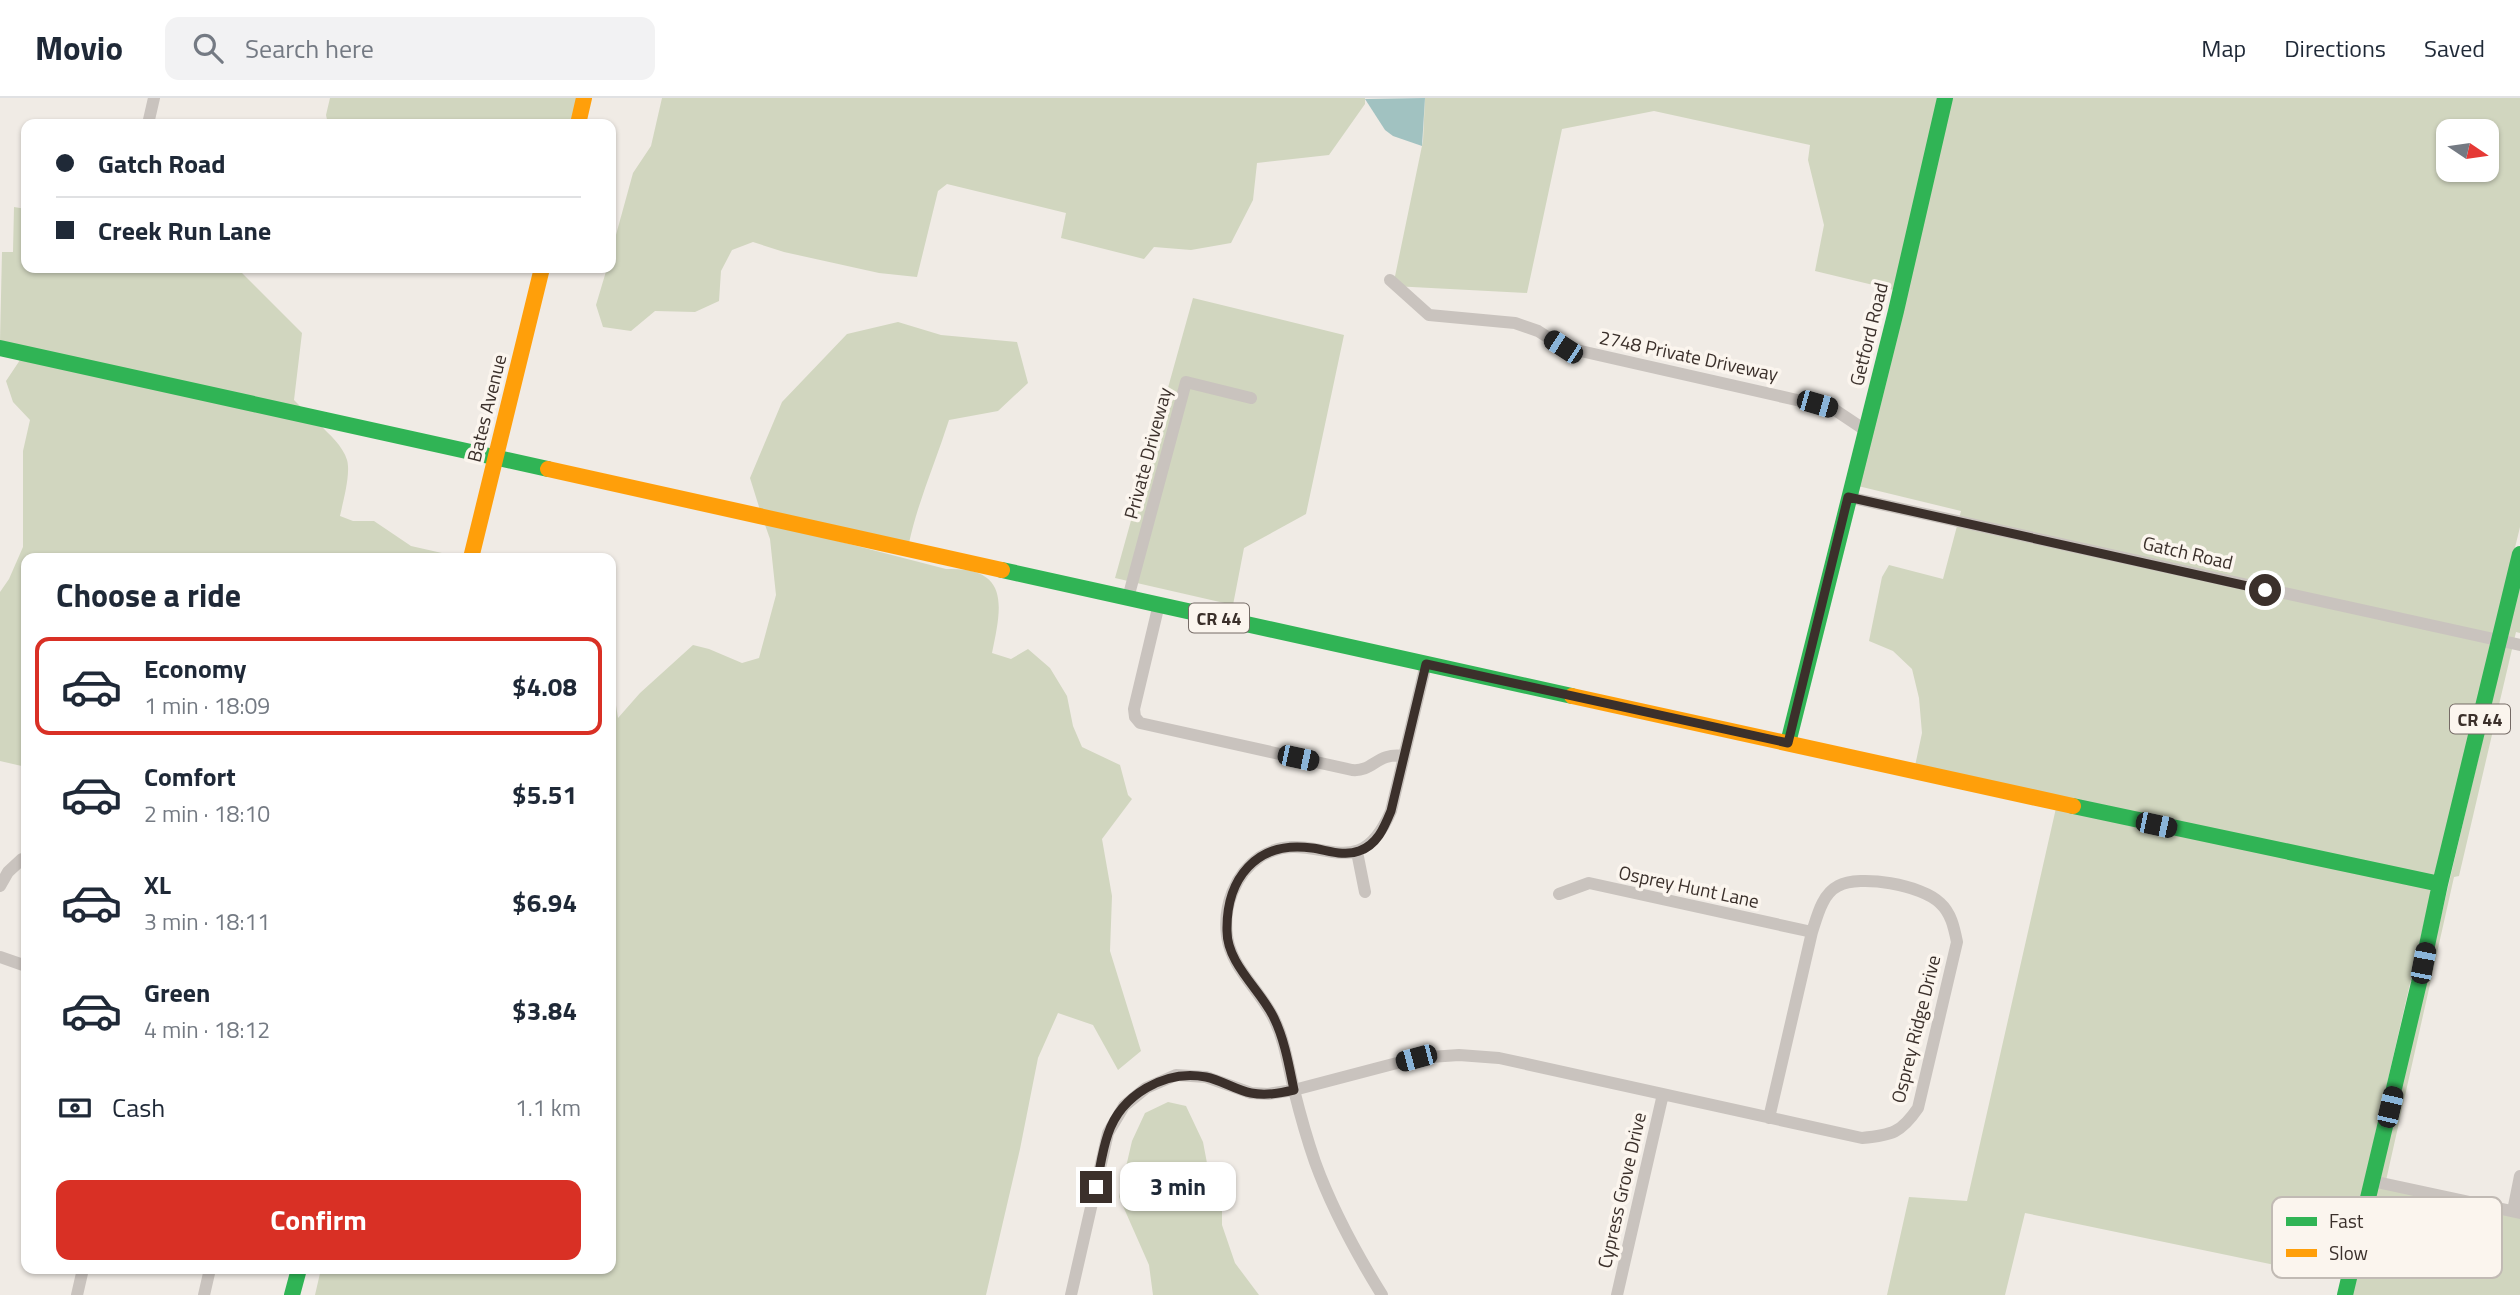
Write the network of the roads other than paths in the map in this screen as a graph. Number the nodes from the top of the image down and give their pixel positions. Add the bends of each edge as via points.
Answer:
1 (154, 98) edge
2 (584, 98) edge
3 (1945, 98) edge
4 (149, 119) edge
5 (579, 119) edge
6 (541, 273) edge
7 (1390, 280) dead end
8 (0, 348) edge
9 (1251, 398) dead end
10 (1865, 430) junction
11 (495, 459) junction
12 (1848, 497) junction
13 (472, 553) edge
14 (2520, 554) edge
15 (1128, 598) junction
16 (1159, 604) junction
17 (2499, 640) junction
18 (2520, 645) edge
19 (1426, 664) junction
20 (1788, 743) junction
21 (1404, 756) junction
22 (1357, 852) junction
23 (21, 860) edge
24 (2440, 884) junction
25 (0, 886) edge
26 (1365, 892) dead end
27 (1559, 894) dead end
28 (1812, 932) junction
29 (0, 957) edge
30 (21, 964) edge
31 (1294, 1090) junction
32 (1663, 1094) junction
33 (1769, 1118) junction
34 (2520, 1176) edge
35 (2372, 1181) junction
36 (2368, 1197) edge
37 (2446, 1197) edge
38 (2516, 1212) edge
39 (82, 1274) edge
40 (209, 1274) edge
41 (298, 1274) edge
42 (77, 1295) edge
43 (204, 1295) edge
44 (292, 1295) edge
45 (1071, 1295) edge
46 (1382, 1295) edge
47 (1617, 1295) edge

1 - 4 street
2 - 5 main road
3 - 10 main road, Getford Road
6 - 11 main road, Bates Avenue
7 - 10 street, 2748 Private Driveway via 1429,315 1515,323 1563,347 1832,408
8 - 11 main road, CR 44
9 - 15 street, Private Driveway via 1186,382
10 - 12 main road, Getford Road
11 - 13 main road, Bates Avenue
11 - 15 main road, CR 44
12 - 17 street, Gatch Road
12 - 20 main road, Getford Road
14 - 17 main road, CR 44
15 - 16 main road, CR 44
16 - 19 main road, CR 44
16 - 21 street via 1134,709 1140,723 1352,770 1364,769 1385,756
17 - 18 street, Gatch Road
17 - 24 main road, CR 44
19 - 20 main road, CR 44
19 - 21 street
20 - 24 main road, CR 44
21 - 22 street via 1383,830 1371,845
22 - 26 street
22 - 31 street via 1285,847 1245,868 1232,890 1227,937 1235,959 1274,1018
23 - 25 street
24 - 35 main road
27 - 28 street, Osprey Hunt Lane via 1589,883
28 - 33 street, Osprey Ridge Drive
28 - 33 street, Osprey Ridge Drive via 1821,904 1836,887 1857,879 1922,890 1941,903 1953,921 1957,942 1918,1108 1906,1126 1887,1136 1862,1138
29 - 30 street
31 - 32 street, Osprey Ridge Drive via 1416,1058 1459,1055 1499,1058
31 - 45 street, Osprey Ridge Drive via 1251,1093 1206,1077 1177,1075 1146,1088 1124,1105 1108,1133
31 - 46 street via 1316,1163 1350,1244
32 - 33 street, Osprey Ridge Drive
32 - 47 street, Cypress Grove Drive
34 - 38 street
35 - 36 main road
35 - 37 street
39 - 42 street
40 - 43 street
41 - 44 main road

